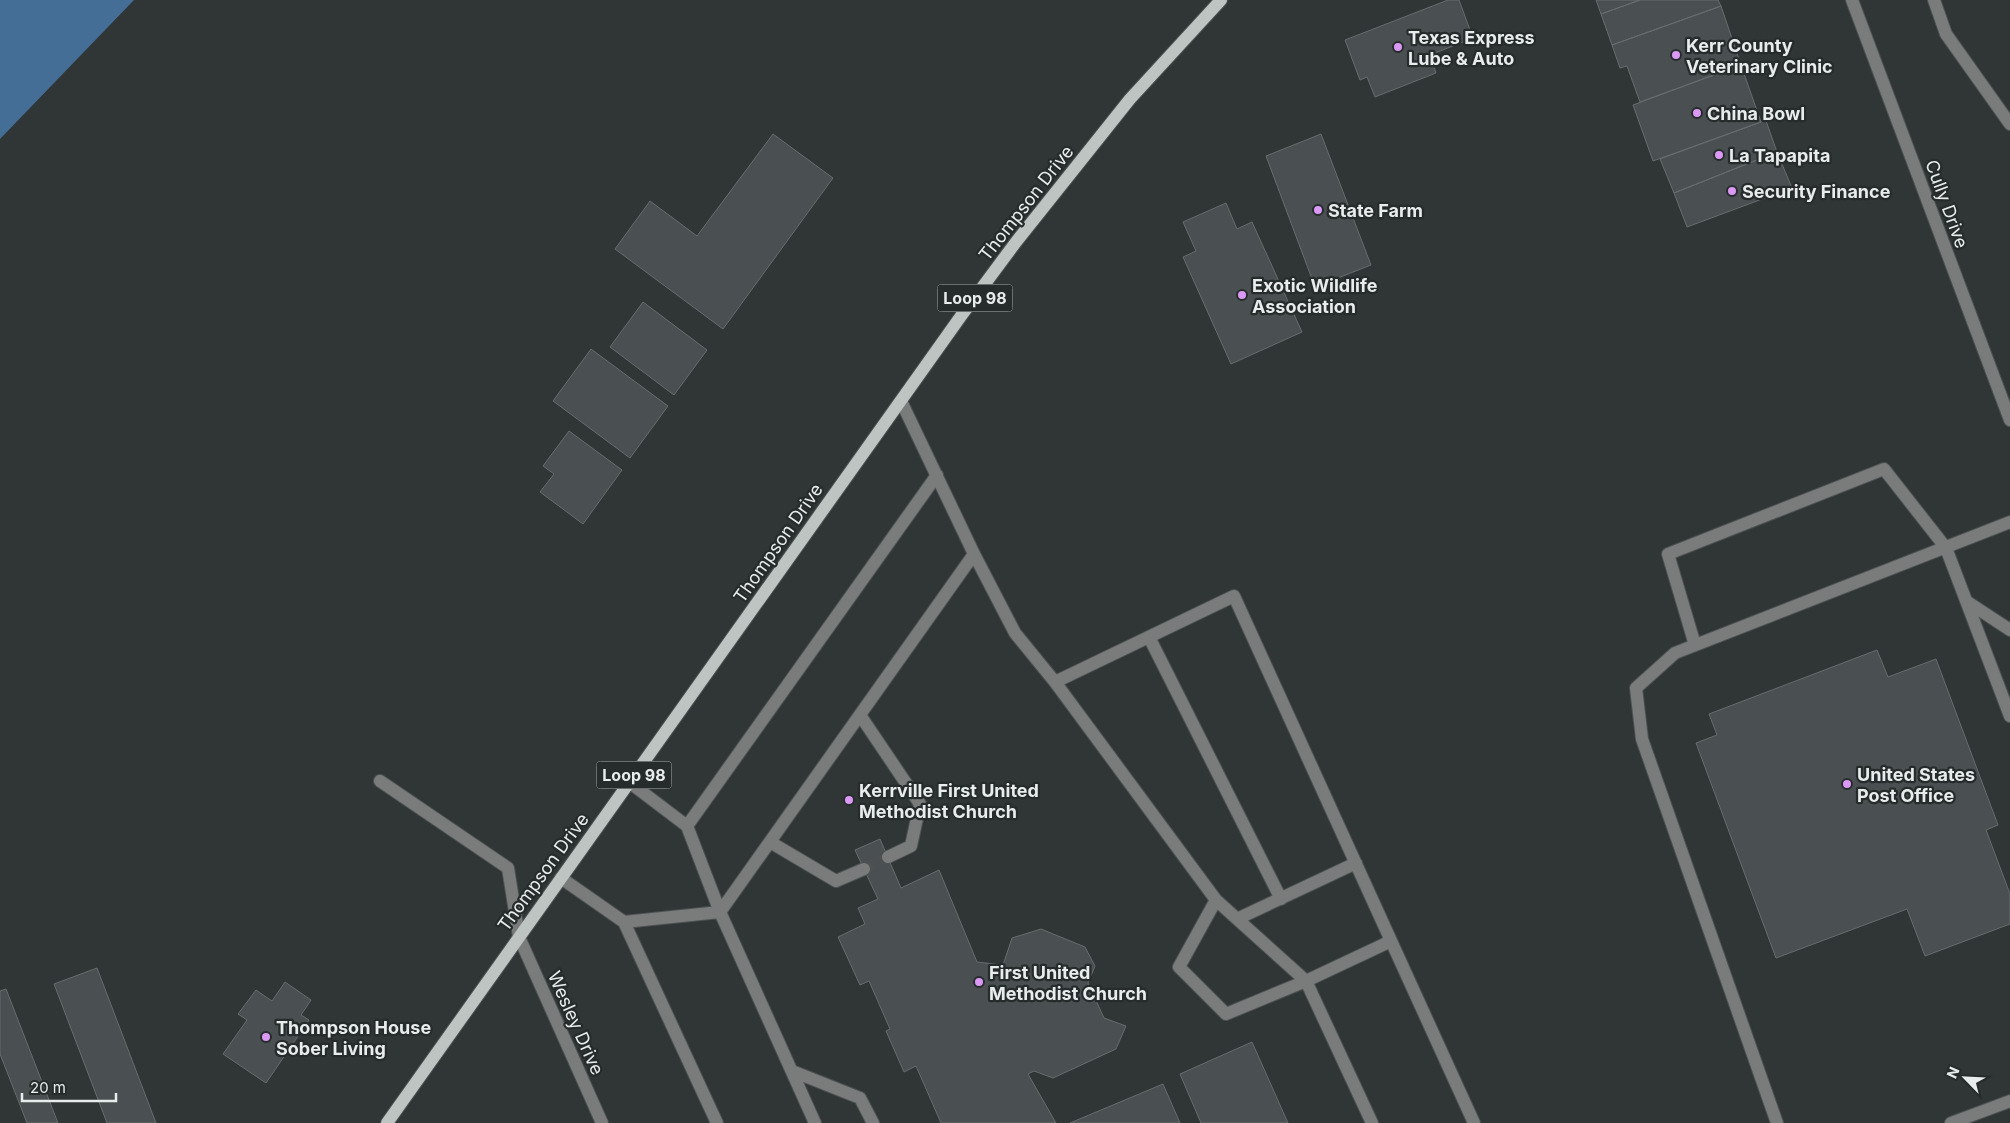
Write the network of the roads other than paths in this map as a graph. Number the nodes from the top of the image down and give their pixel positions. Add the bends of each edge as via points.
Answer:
1 (1221, 0) edge
2 (1852, 0) edge
3 (1934, 0) edge
4 (2010, 124) edge
5 (901, 401) junction
6 (2010, 420) edge
7 (937, 475) junction
8 (2010, 522) edge
9 (1946, 548) junction
10 (974, 554) junction
11 (1966, 601) junction
12 (2010, 630) edge
13 (1150, 637) junction
14 (1695, 645) junction
15 (1055, 682) junction
16 (860, 714) junction
17 (2010, 716) edge
18 (380, 781) dead end
19 (629, 782) junction
20 (687, 826) junction
21 (770, 842) junction
22 (888, 857) tunnel mouth
23 (1356, 863) junction
24 (864, 868) tunnel mouth
25 (561, 878) junction
26 (1281, 899) junction
27 (1216, 900) junction
28 (720, 912) junction
29 (1237, 919) junction
30 (624, 922) junction
31 (518, 937) junction
32 (1391, 941) junction
33 (1306, 981) junction
34 (792, 1071) junction
35 (2010, 1101) edge
36 (387, 1123) edge
37 (602, 1123) edge
38 (717, 1123) edge
39 (815, 1123) edge
40 (873, 1123) edge
41 (1372, 1123) edge
42 (1474, 1123) edge
43 (1777, 1123) edge
44 (1951, 1123) edge

1 - 5 main road, Thompson Drive / Loop 98 via 1130,99 1016,242
2 - 6 street, Cully Drive
3 - 4 street via 1946,34
5 - 7 street
5 - 19 main road, Thompson Drive / Loop 98
7 - 10 street
7 - 20 street
8 - 9 street
9 - 11 street
9 - 14 street
9 - 14 street via 1884,469 1668,554
10 - 15 street via 1015,633
10 - 16 street
11 - 12 street
11 - 17 street
13 - 15 street
13 - 23 street via 1234,596
13 - 26 street
14 - 43 street via 1675,653 1636,688 1642,739
15 - 27 street
16 - 21 street
16 - 22 street via 920,804 911,846
18 - 31 street, Wesley Drive via 508,868
19 - 20 street
19 - 25 main road, Thompson Drive / Loop 98
20 - 28 street
21 - 24 street via 836,881
21 - 28 street
23 - 26 street
23 - 32 street
25 - 30 street
25 - 31 main road, Thompson Drive / Loop 98
26 - 29 street
27 - 29 street
27 - 33 street via 1179,967 1226,1014
28 - 30 street
28 - 34 street
29 - 33 street
30 - 38 street
31 - 36 main road, Thompson Drive / Loop 98
31 - 37 street, Wesley Drive
32 - 33 street
32 - 42 street
33 - 41 street
34 - 39 street
34 - 40 street via 860,1098
35 - 44 street

